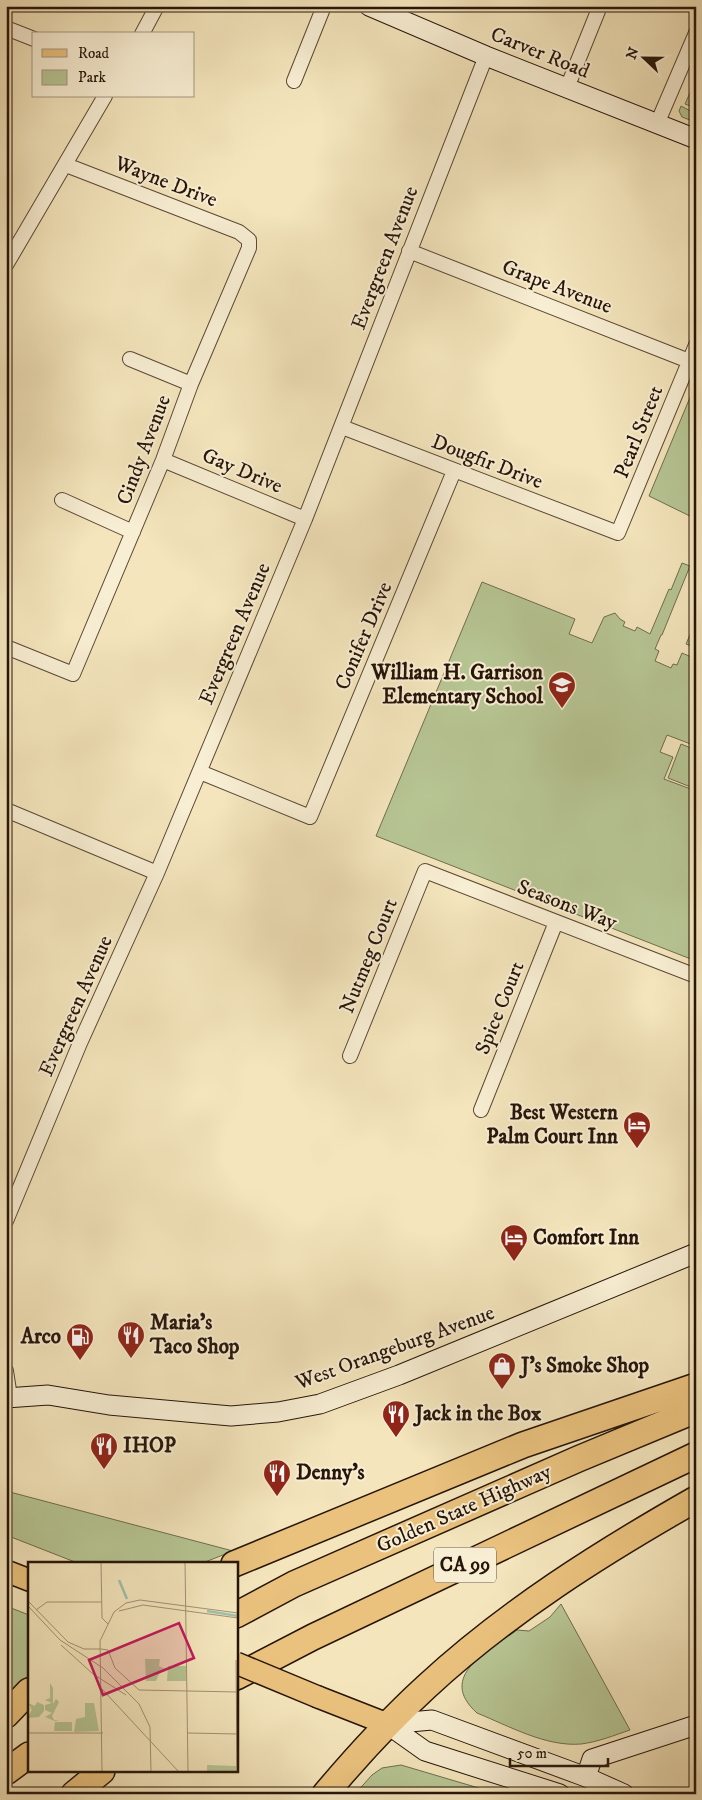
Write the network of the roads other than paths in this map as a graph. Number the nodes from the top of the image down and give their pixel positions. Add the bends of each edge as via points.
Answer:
1 (157, 6) edge
2 (324, 6) edge
3 (369, 6) edge
4 (600, 6) edge
5 (6, 28) edge
6 (143, 32) edge
7 (696, 33) edge
8 (32, 38) edge
9 (486, 56) junction
10 (294, 81) dead end
11 (567, 88) junction
12 (104, 98) edge
13 (658, 124) junction
14 (696, 139) edge
15 (66, 165) junction
16 (249, 240) joint
17 (409, 251) junction
18 (6, 265) edge
19 (696, 346) edge
20 (130, 359) dead end
21 (689, 361) junction
22 (190, 384) junction
23 (342, 427) junction
24 (163, 460) junction
25 (454, 471) junction
26 (62, 500) dead end
27 (305, 519) junction
28 (133, 532) junction
29 (618, 532) joint
30 (6, 648) edge
31 (200, 772) junction
32 (6, 810) edge
33 (425, 871) joint
34 (157, 873) junction
35 (556, 922) junction
36 (696, 976) edge
37 (350, 1056) dead end
38 (481, 1110) dead end
39 (6, 1221) edge
40 (696, 1253) edge
41 (6, 1371) edge
42 (696, 1386) edge
43 (8, 1398) edge
44 (696, 1410) edge
45 (696, 1455) edge
46 (696, 1499) edge
47 (238, 1562) edge
48 (6, 1571) edge
49 (28, 1580) edge
50 (238, 1615) edge
51 (238, 1664) edge
52 (238, 1676) edge
53 (28, 1692) edge
54 (6, 1715) edge
55 (387, 1724) junction
56 (696, 1725) edge
57 (28, 1756) edge
58 (6, 1772) edge
59 (101, 1772) edge
60 (586, 1777) junction
61 (74, 1794) edge
62 (325, 1794) edge
63 (560, 1794) edge
64 (624, 1794) edge

1 - 6 street
2 - 10 street
3 - 9 street, Carver Road
4 - 11 street
5 - 8 street
7 - 13 street
9 - 11 street, Carver Road
9 - 17 street, Evergreen Avenue
11 - 13 street, Carver Road
12 - 15 street
13 - 14 street, Carver Road
15 - 16 street, Wayne Drive via 239,232
15 - 18 street
16 - 22 street, Cindy Avenue via 247,254
17 - 21 street, Grape Avenue
17 - 23 street, Evergreen Avenue
19 - 21 street, Pearl Street
20 - 22 street
21 - 29 street, Pearl Street
22 - 24 street, Cindy Avenue
23 - 25 street, Dougfir Drive
23 - 27 street, Evergreen Avenue
24 - 27 street, Gay Drive
24 - 28 street, Cindy Avenue
25 - 29 street, Dougfir Drive
25 - 31 street, Conifer Drive via 310,817
26 - 28 street
27 - 31 street, Evergreen Avenue
28 - 30 street, Cindy Avenue via 73,674
31 - 34 street, Evergreen Avenue
32 - 34 street
33 - 35 street, Seasons Way
33 - 37 street, Nutmeg Court
34 - 39 street, Evergreen Avenue via 84,1034
35 - 36 street, Seasons Way
35 - 38 street, Spice Court
40 - 43 street, West Orangeburg Avenue via 399,1375 320,1404 231,1416 48,1395
41 - 43 street
42 - 47 highway via 523,1444
44 - 50 highway, Golden State Highway / CA 99 via 294,1584
45 - 52 highway, CA 99 via 312,1637
46 - 55 highway via 547,1590 448,1667
48 - 49 main road
51 - 55 main road, bridge
53 - 54 highway
55 - 60 street via 432,1720
55 - 62 highway
55 - 63 street via 425,1751
56 - 60 street via 592,1759
57 - 58 highway
59 - 61 highway
60 - 64 street

